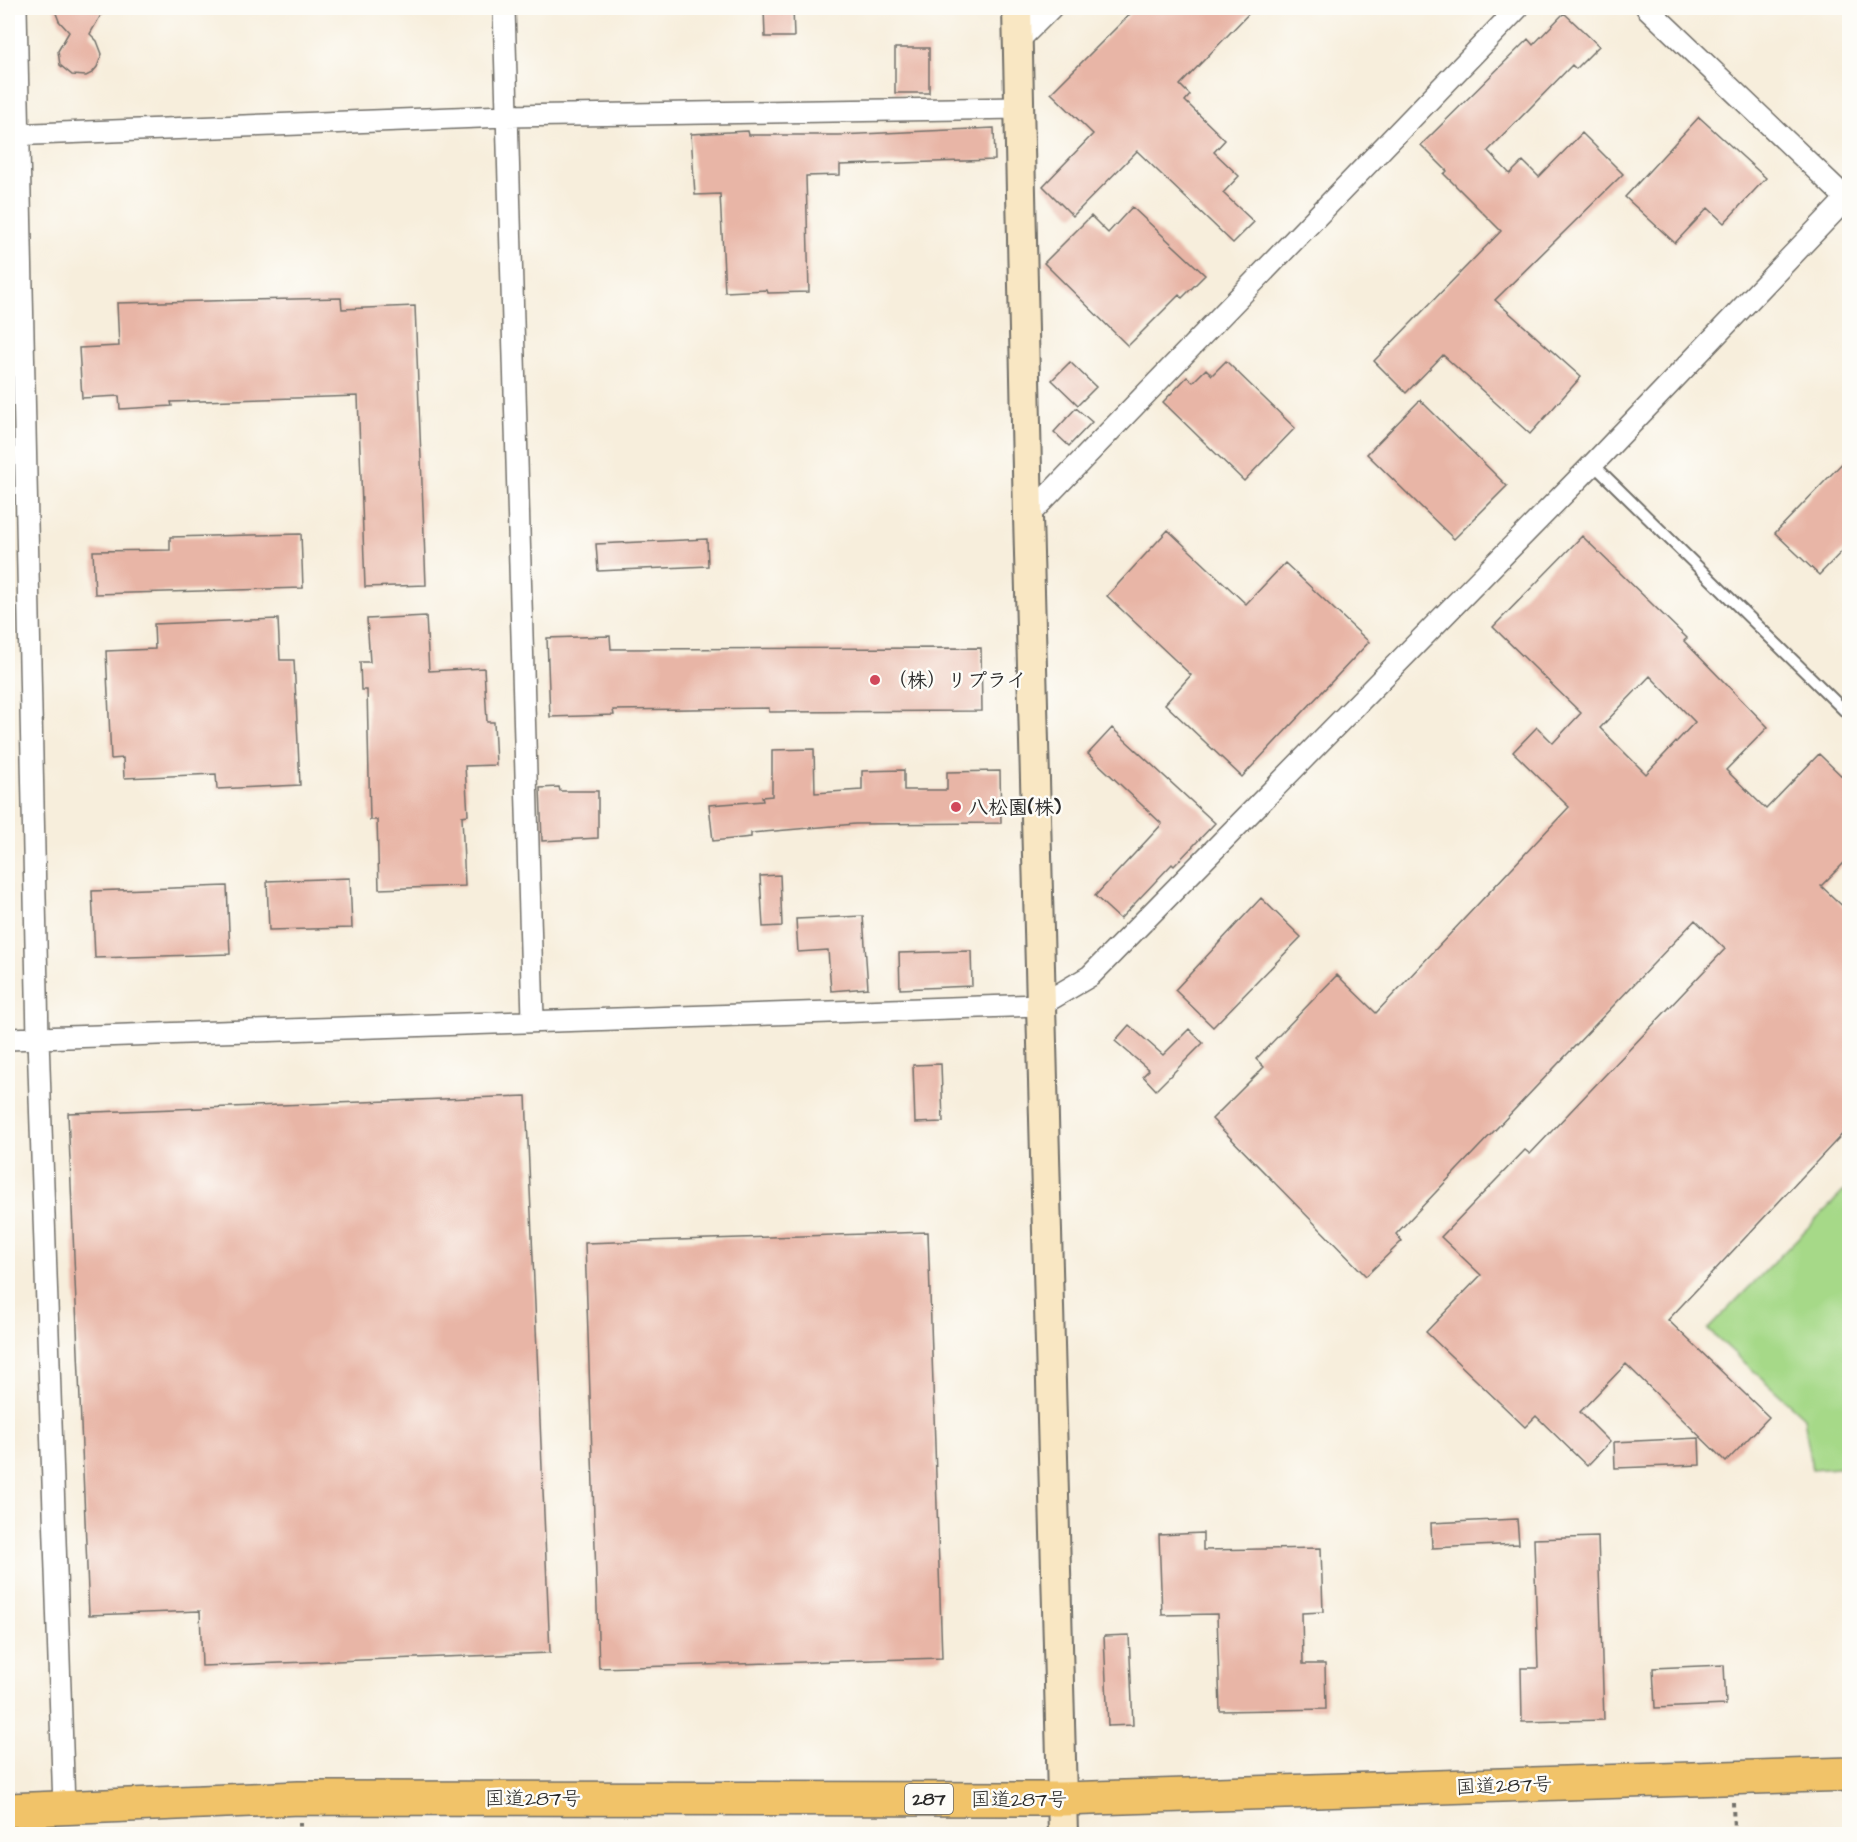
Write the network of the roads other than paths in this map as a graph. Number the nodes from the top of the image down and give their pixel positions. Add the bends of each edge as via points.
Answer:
1 (16, 8) edge
2 (504, 8) edge
3 (1017, 8) edge
4 (1051, 8) edge
5 (1518, 8) edge
6 (1647, 8) edge
7 (1018, 41) junction
8 (1020, 108) junction
9 (506, 116) junction
10 (14, 135) edge
11 (1846, 193) edge
12 (1593, 464) junction
13 (1028, 516) junction
14 (1850, 716) edge
15 (1041, 1005) junction
16 (533, 1019) junction
17 (38, 1038) junction
18 (8, 1039) edge
19 (1850, 1774) edge
20 (1062, 1799) junction
21 (64, 1807) junction
22 (8, 1810) edge
23 (1063, 1834) edge

1 - 10 street
2 - 9 street
3 - 7 street
4 - 7 street
5 - 13 street
6 - 11 street
7 - 8 street
8 - 9 street
8 - 13 street
9 - 10 street
9 - 16 street
10 - 17 street
11 - 12 street
12 - 14 lane
12 - 15 street via 1090,976
13 - 15 street
15 - 16 street
15 - 20 street
16 - 17 street
17 - 18 street
17 - 21 street
19 - 20 highway, 国道287号 / 287
20 - 21 highway, 国道287号 / 287 via 299,1798
20 - 23 street
21 - 22 highway, 国道287号 / 287

